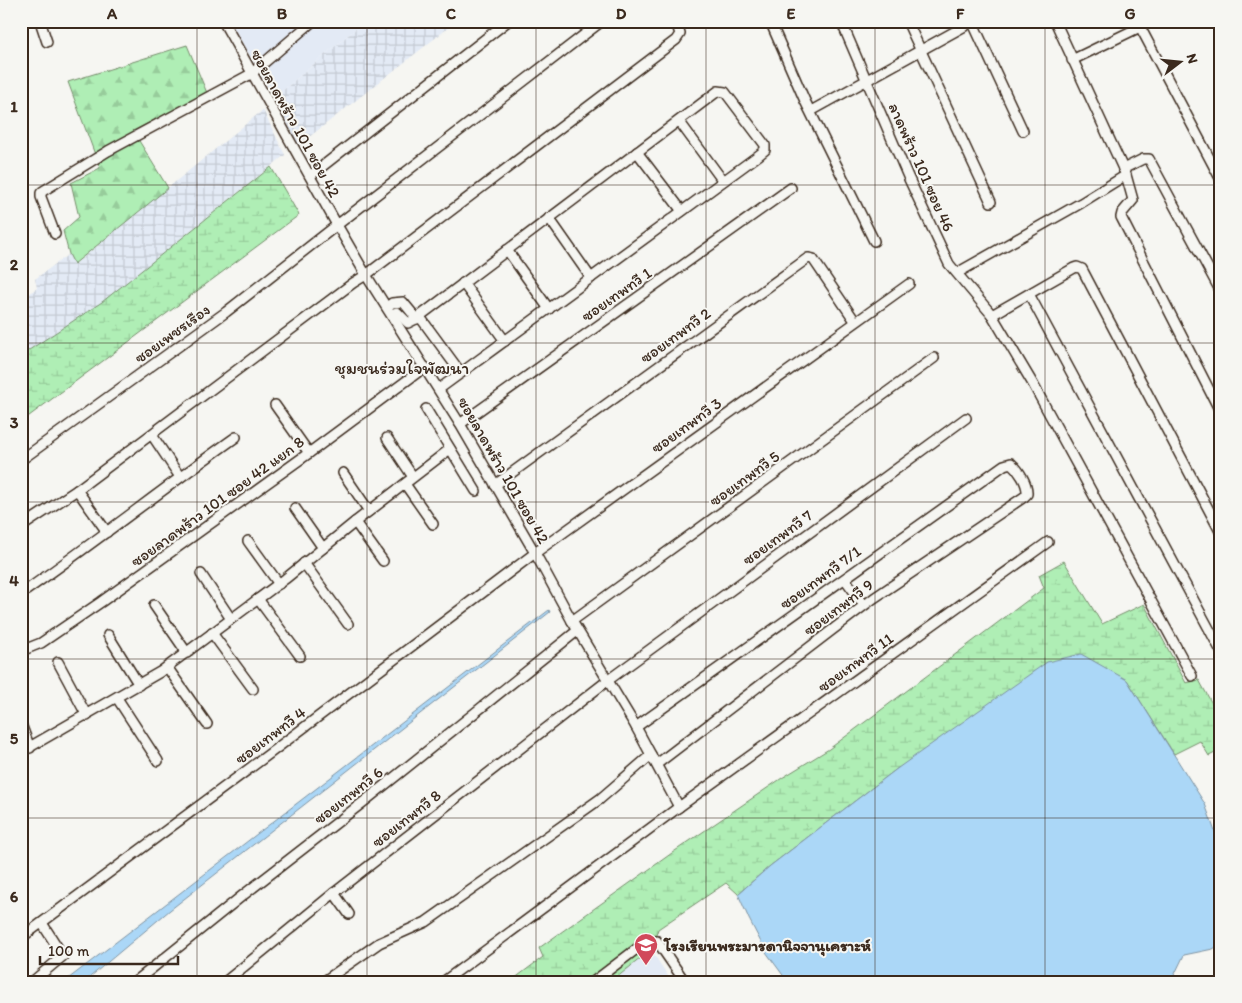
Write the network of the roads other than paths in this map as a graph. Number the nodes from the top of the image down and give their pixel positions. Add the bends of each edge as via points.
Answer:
1 (40, 21) edge
2 (223, 21) edge
3 (313, 21) edge
4 (508, 21) edge
5 (602, 21) edge
6 (674, 21) edge
7 (770, 21) edge
8 (841, 21) edge
9 (907, 21) edge
10 (1055, 21) edge
11 (972, 22) edge
12 (1138, 24) edge
13 (47, 42) dead end
14 (920, 51) junction
15 (1072, 60) junction
16 (251, 74) junction
17 (866, 79) junction
18 (811, 111) junction
19 (678, 121) junction
20 (1023, 132) dead end
21 (636, 152) junction
22 (1125, 172) junction
23 (310, 176) junction
24 (1221, 180) edge
25 (723, 181) junction
26 (790, 188) dead end
27 (991, 202) dead end
28 (682, 211) junction
29 (549, 218) junction
30 (337, 225) junction
31 (55, 234) dead end
32 (874, 241) dead end
33 (507, 250) junction
34 (957, 272) junction
35 (366, 275) junction
36 (591, 278) junction
37 (463, 283) junction
38 (909, 284) dead end
39 (1221, 292) edge
40 (1029, 294) junction
41 (549, 309) junction
42 (390, 311) junction
43 (992, 315) junction
44 (418, 318) junction
45 (855, 321) junction
46 (505, 341) junction
47 (934, 358) dead end
48 (425, 367) junction
49 (461, 373) junction
50 (439, 389) junction
51 (275, 405) dead end
52 (426, 409) dead end
53 (1221, 413) edge
54 (966, 418) dead end
55 (460, 424) junction
56 (152, 435) junction
57 (236, 437) dead end
58 (387, 438) dead end
59 (450, 449) junction
60 (309, 453) junction
61 (21, 460) edge
62 (343, 473) dead end
63 (1021, 475) joint
64 (180, 477) junction
65 (413, 477) junction
66 (405, 484) junction
67 (495, 485) junction
68 (77, 490) junction
69 (476, 492) dead end
70 (295, 508) dead end
71 (369, 511) junction
72 (355, 522) junction
73 (433, 524) dead end
74 (21, 527) edge
75 (107, 532) junction
76 (1221, 533) edge
77 (248, 541) dead end
78 (1048, 542) dead end
79 (323, 548) junction
80 (535, 553) junction
81 (383, 561) dead end
82 (304, 563) junction
83 (201, 574) dead end
84 (845, 579) junction
85 (279, 584) junction
86 (21, 594) edge
87 (258, 600) junction
88 (154, 605) dead end
89 (864, 605) junction
90 (232, 619) junction
91 (572, 622) junction
92 (348, 624) dead end
93 (577, 631) junction
94 (212, 633) junction
95 (108, 635) dead end
96 (1221, 651) edge
97 (21, 652) edge
98 (187, 653) junction
99 (300, 656) dead end
100 (58, 662) dead end
101 (167, 667) junction
102 (1192, 676) dead end
103 (607, 681) junction
104 (139, 685) junction
105 (252, 690) dead end
106 (117, 698) junction
107 (87, 716) junction
108 (21, 724) edge
109 (207, 724) dead end
110 (636, 727) junction
111 (30, 748) junction
112 (21, 752) edge
113 (651, 754) junction
114 (158, 762) dead end
115 (657, 764) junction
116 (679, 807) junction
117 (334, 893) junction
118 (349, 914) dead end
119 (42, 923) junction
120 (21, 938) edge
121 (32, 982) edge
122 (135, 982) edge
123 (225, 982) edge
124 (323, 982) edge
125 (443, 982) edge
126 (593, 982) edge
127 (685, 982) edge

1 - 13 street
2 - 16 street, ซอยลาดพร้าว 101 ซอย 42
3 - 16 street
4 - 23 street
5 - 30 street, ซอยเพชรเรือง
6 - 35 street via 680,34 676,40
7 - 18 street
8 - 17 street, ลาดพร้าว 101 ซอย 46
9 - 14 street
10 - 15 street
11 - 14 street
11 - 20 street
12 - 15 street
12 - 24 street
14 - 17 street
14 - 27 street
15 - 22 street
16 - 23 street, ซอยลาดพร้าว 101 ซอย 42
16 - 31 street via 40,193
17 - 18 street
17 - 34 street, ลาดพร้าว 101 ซอย 46 via 909,179 950,264
18 - 32 street
19 - 21 street
19 - 25 street
19 - 25 street via 718,91 725,92 734,102 766,148
21 - 28 street
21 - 29 street
22 - 34 street via 1081,203
22 - 39 street via 1149,158
22 - 53 street via 1133,200 1121,217
23 - 30 street, ซอยลาดพร้าว 101 ซอย 42
25 - 28 street
26 - 55 street, ซอยเทพทวี 1
28 - 36 street
29 - 33 street
29 - 36 street
30 - 35 street, ซอยลาดพร้าว 101 ซอย 42
30 - 61 street, ซอยเพชรเรือง via 226,312
33 - 37 street
33 - 41 street
34 - 43 street, ลาดพร้าว 101 ซอย 46
35 - 42 street, ซอยลาดพร้าว 101 ซอย 42
35 - 56 street
36 - 41 street
37 - 44 street
37 - 46 street
38 - 45 street, ซอยเทพทวี 3
40 - 43 street
40 - 76 street via 1074,268 1082,269
40 - 96 street
41 - 46 street
42 - 44 street via 397,312 408,323
42 - 48 street, ซอยลาดพร้าว 101 ซอย 42
43 - 102 street, ลาดพร้าว 101 ซอย 46
44 - 49 street
45 - 67 street, ซอยเทพทวี 2 via 812,259 808,258
45 - 80 street, ซอยเทพทวี 3
46 - 49 street
47 - 91 street, ซอยเทพทวี 5
48 - 50 street, ซอยลาดพร้าว 101 ซอย 42
48 - 60 street, ซอยลาดพร้าว 101 ซอย 42 แยก 8
49 - 50 street
50 - 55 street, ซอยลาดพร้าว 101 ซอย 42
51 - 60 street
52 - 59 street
54 - 103 street, ซอยเทพทวี 7
55 - 67 street, ซอยลาดพร้าว 101 ซอย 42
56 - 64 street
56 - 68 street
57 - 64 street
58 - 65 street
59 - 65 street
59 - 69 street
60 - 97 street, ซอยลาดพร้าว 101 ซอย 42 แยก 8 via 41,643
62 - 71 street
63 - 84 street, ซอยเทพทวี 7/1 via 1013,464 1004,465
63 - 89 street, ซอยเทพทวี 9 via 1027,486 1024,497
64 - 75 street
65 - 66 street
66 - 71 street
66 - 73 street
67 - 80 street, ซอยลาดพร้าว 101 ซอย 42
68 - 74 street
68 - 75 street
70 - 79 street
71 - 72 street
72 - 79 street
72 - 81 street
75 - 86 street
77 - 85 street
78 - 116 street, ซอยเทพทวี 11
79 - 82 street
80 - 91 street, ซอยลาดพร้าว 101 ซอย 42
80 - 119 street, ซอยเทพทวี 4
82 - 85 street
82 - 92 street
83 - 90 street
84 - 89 street
84 - 110 street, ซอยเทพทวี 7/1
85 - 87 street
87 - 90 street
87 - 99 street
88 - 98 street
89 - 115 street, ซอยเทพทวี 9
90 - 94 street
91 - 93 street, ซอยลาดพร้าว 101 ซอย 42
93 - 103 street, ซอยลาดพร้าว 101 ซอย 42
93 - 122 street, ซอยเทพทวี 6
94 - 98 street
94 - 105 street
95 - 104 street
98 - 101 street
100 - 107 street
101 - 104 street
101 - 109 street
103 - 110 street, ซอยลาดพร้าว 101 ซอย 42
103 - 117 street, ซอยเทพทวี 8
104 - 106 street
106 - 107 street
106 - 114 street
107 - 111 street
108 - 111 street
110 - 113 street, ซอยลาดพร้าว 101 ซอย 42
111 - 112 street
113 - 115 street, ซอยลาดพร้าว 101 ซอย 42
113 - 124 street via 600,799 426,922 379,944
115 - 116 street, ซอยลาดพร้าว 101 ซอย 42
116 - 125 street, ซอยเทพทวี 11
117 - 118 street
117 - 123 street, ซอยเทพทวี 8
119 - 120 street, ซอยเทพทวี 4
119 - 121 street via 63,956
126 - 127 street via 652,941

